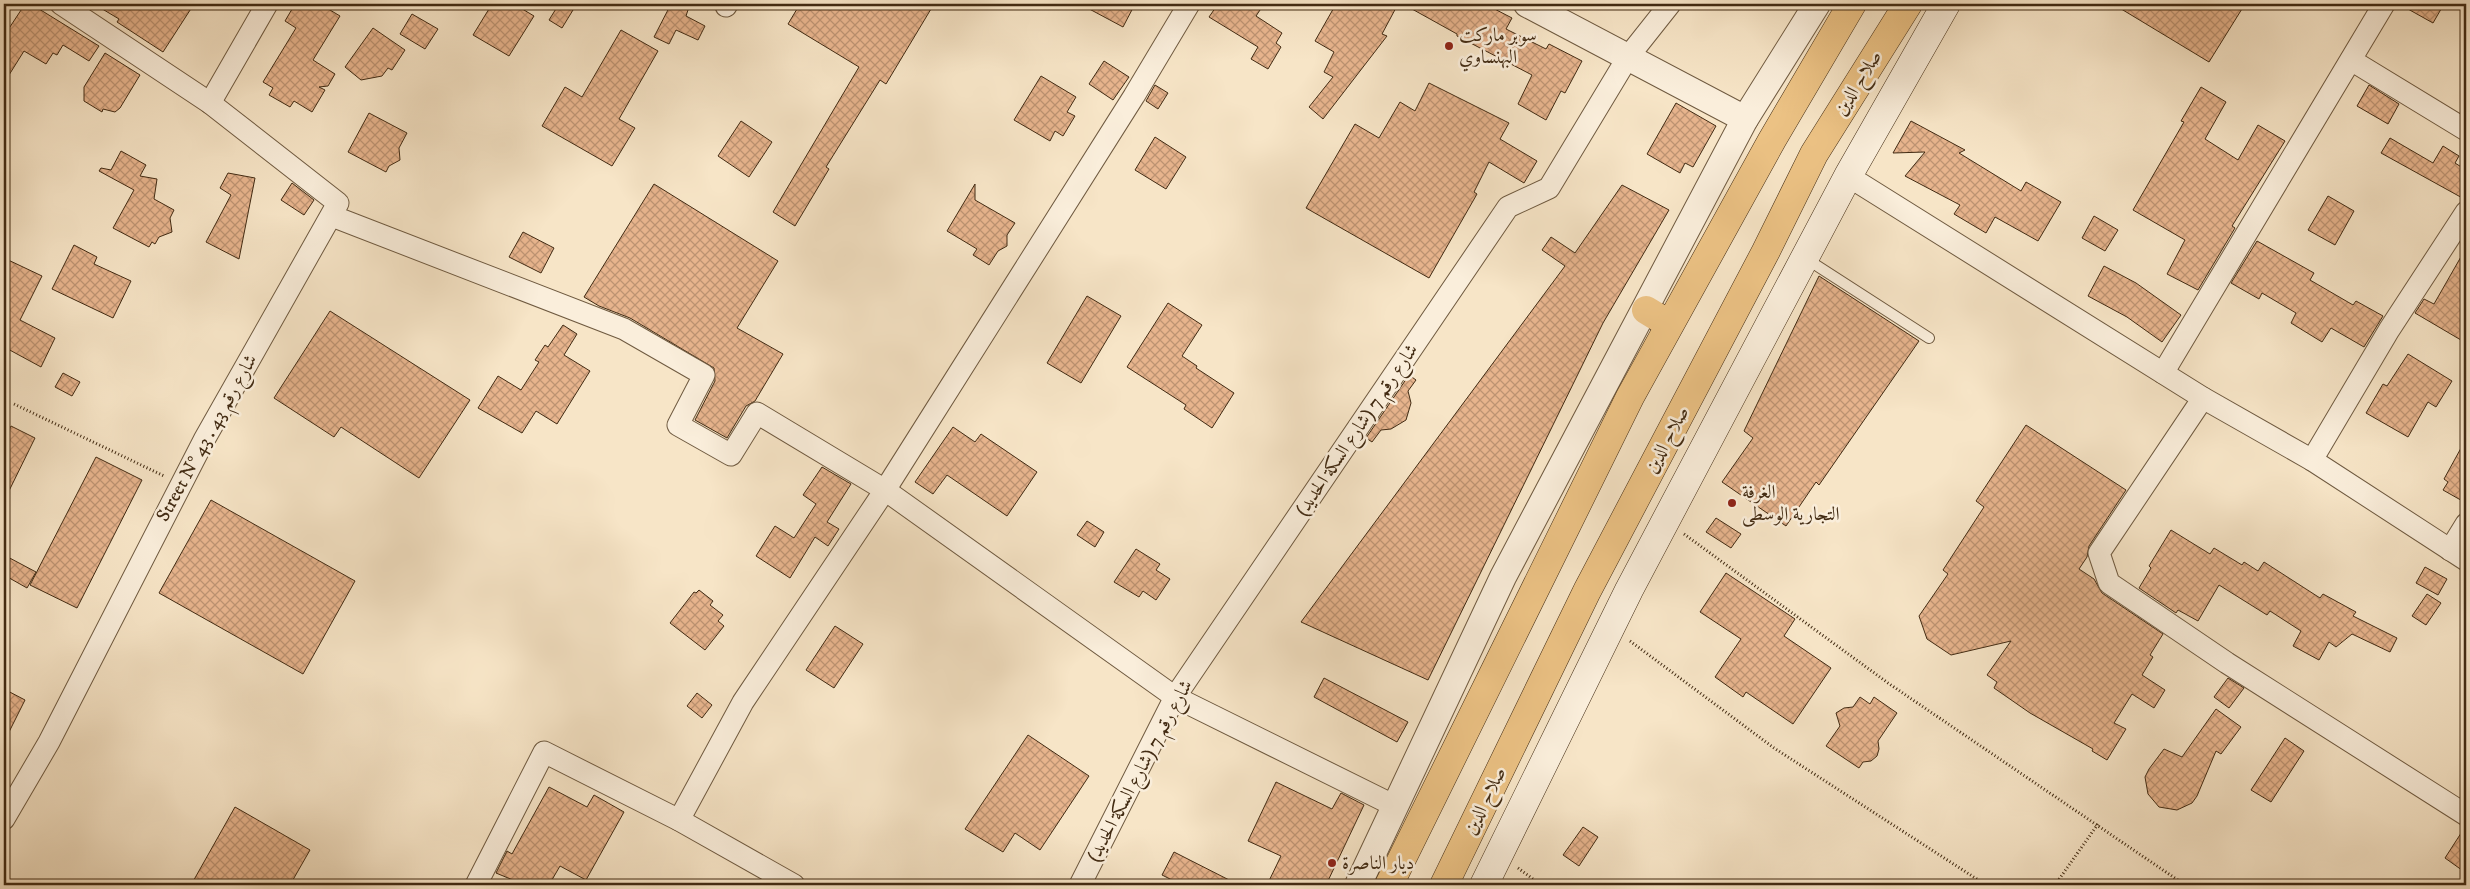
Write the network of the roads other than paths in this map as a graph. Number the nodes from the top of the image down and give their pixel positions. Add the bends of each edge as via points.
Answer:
1 (61, 4) edge
2 (267, 4) edge
3 (1188, 4) edge
4 (1527, 4) edge
5 (1670, 4) edge
6 (1816, 4) edge
7 (1852, 4) edge
8 (1908, 4) edge
9 (1946, 4) edge
10 (2384, 4) edge
11 (1628, 57) junction
12 (2351, 60) junction
13 (210, 103) junction
14 (1746, 119) junction
15 (2466, 130) edge
16 (1848, 176) junction
17 (2466, 212) edge
18 (332, 216) junction
19 (1804, 257) junction
20 (1646, 310) junction
21 (1669, 324) junction
22 (1929, 338) dead end
23 (2163, 373) junction
24 (2204, 398) junction
25 (2312, 460) junction
26 (885, 490) junction
27 (2466, 524) edge
28 (2458, 555) edge
29 (1175, 697) junction
30 (1395, 806) junction
31 (2466, 815) edge
32 (4, 819) edge
33 (679, 820) junction
34 (476, 885) edge
35 (794, 885) edge
36 (1080, 885) edge
37 (1358, 885) edge
38 (1388, 885) edge
39 (1444, 885) edge
40 (1484, 885) edge

1 - 13 street
2 - 13 street
3 - 26 street via 1134,96
4 - 11 street
5 - 11 street, شارع رقم 7 (شارع السكة الحديد)
6 - 14 street
7 - 21 highway
8 - 39 highway, صلاح الدين via 1814,154 1587,591
9 - 16 main road
10 - 12 street
11 - 14 street
11 - 29 street, شارع رقم 7 (شارع السكة الحديد) via 1549,188 1508,207
12 - 15 street
12 - 23 street
13 - 18 street via 338,203
14 - 20 street
16 - 19 main road
16 - 23 street
17 - 25 street via 2389,330
18 - 26 street via 624,329 704,374 678,425 731,455 757,413
18 - 32 street, Street N° 43 . شارع رقم 43 via 180,484 49,742
19 - 22 lane
19 - 40 main road via 1666,520
20 - 21 highway
20 - 30 street via 1502,577
21 - 38 highway
23 - 24 street
24 - 25 street
24 - 31 street via 2099,553 2108,583
25 - 28 street
26 - 29 street
26 - 33 street via 743,702
27 - 28 street
29 - 30 street
29 - 36 street, شارع رقم 7 (شارع السكة الحديد)
30 - 37 street
33 - 34 street via 544,752
33 - 35 street

